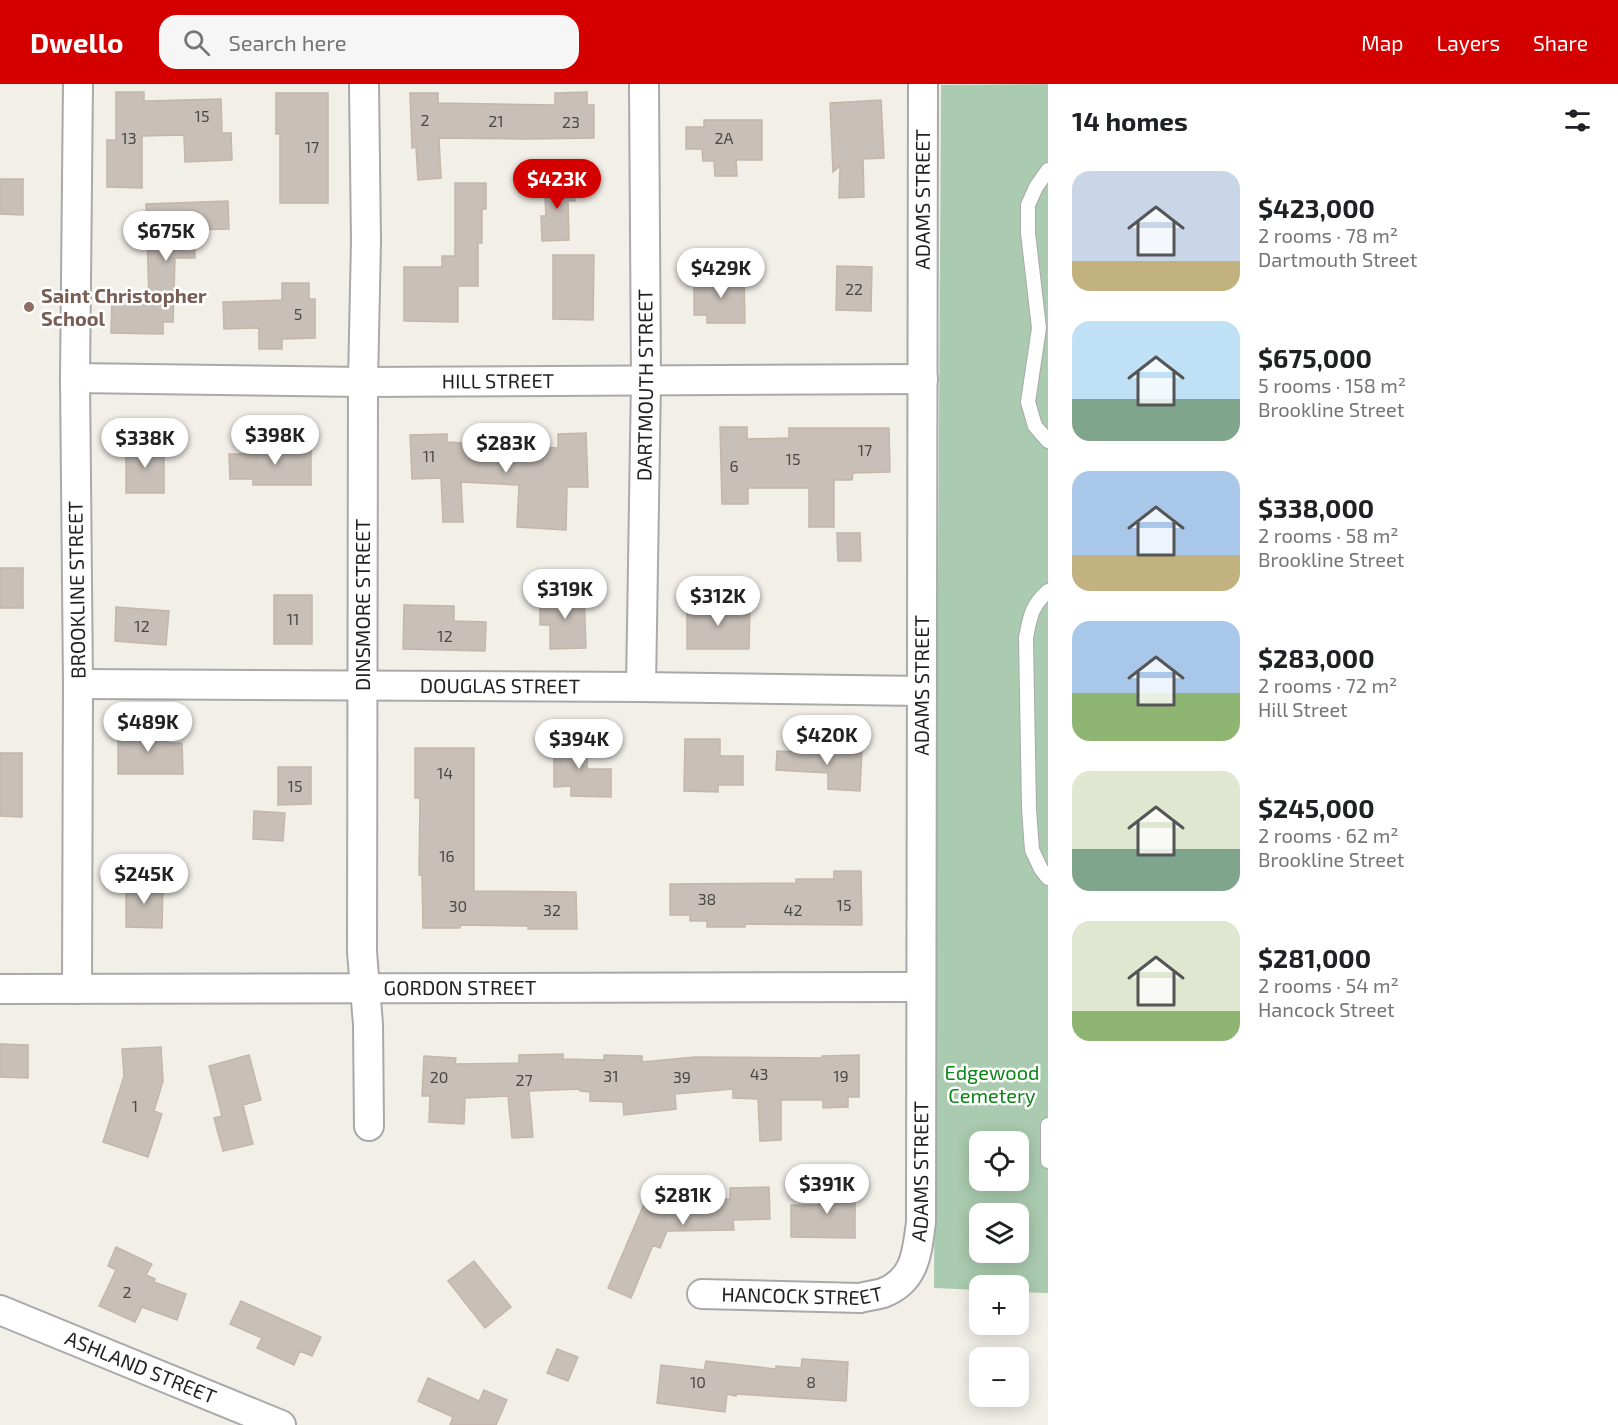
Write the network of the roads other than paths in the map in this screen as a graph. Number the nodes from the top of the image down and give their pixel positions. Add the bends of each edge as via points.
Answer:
1 (78, 84) edge
2 (364, 84) edge
3 (644, 84) edge
4 (923, 84) edge
5 (1048, 170) edge
6 (75, 378) junction
7 (923, 379) junction
8 (646, 381) junction
9 (363, 382) junction
10 (1048, 441) edge
11 (1048, 591) edge
12 (78, 684) junction
13 (363, 687) junction
14 (641, 687) junction
15 (922, 691) junction
16 (1048, 878) edge
17 (921, 987) junction
18 (0, 989) edge
19 (77, 989) junction
20 (365, 990) junction
21 (1048, 1125) edge
22 (369, 1126) dead end
23 (1048, 1161) edge
24 (900, 1283) joint
25 (702, 1294) dead end
26 (0, 1310) edge
27 (281, 1425) edge

1 - 6 street, BROOKLINE STREET
2 - 9 street, DINSMORE STREET
3 - 8 street, DARTMOUTH STREET
4 - 7 street, ADAMS STREET
5 - 10 lane via 1028,205 1039,328 1028,402 1035,426
6 - 9 street, HILL STREET
6 - 12 street, BROOKLINE STREET
7 - 8 street, HILL STREET
7 - 15 street, ADAMS STREET
8 - 9 street, HILL STREET
8 - 14 street, DARTMOUTH STREET
9 - 13 street, DINSMORE STREET
11 - 16 lane via 1030,613 1026,638 1032,850
12 - 13 street, DOUGLAS STREET
12 - 19 street, BROOKLINE STREET
13 - 14 street, DOUGLAS STREET
13 - 20 street, DINSMORE STREET
14 - 15 street, DOUGLAS STREET
15 - 17 street, ADAMS STREET
17 - 20 street, GORDON STREET
17 - 24 street, ADAMS STREET via 921,1222 913,1266
18 - 19 street, GORDON STREET
19 - 20 street, GORDON STREET
20 - 22 street, DINSMORE STREET
21 - 23 lane
24 - 25 street, HANCOCK STREET via 883,1293 860,1298
26 - 27 street, ASHLAND STREET

